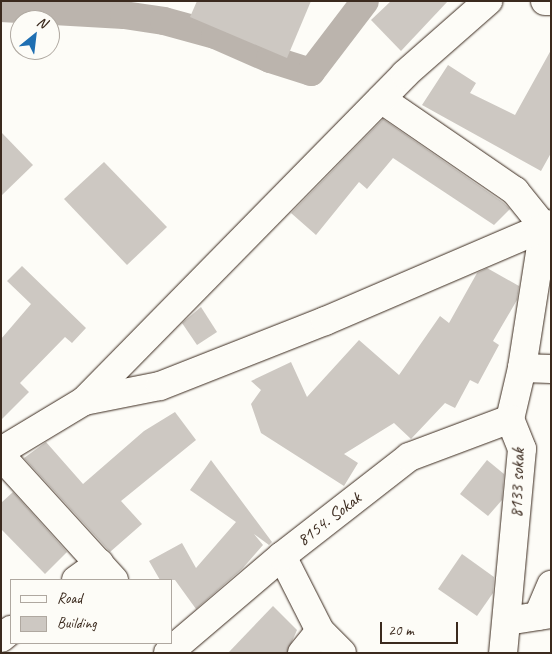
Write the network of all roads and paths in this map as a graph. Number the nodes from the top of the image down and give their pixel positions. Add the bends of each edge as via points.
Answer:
1 (488, 1) edge
2 (545, 1) edge
3 (551, 2) edge
4 (381, 99) junction
5 (547, 226) edge
6 (522, 368) junction
7 (551, 369) edge
8 (84, 401) junction
9 (510, 418) junction
10 (1, 451) edge
11 (1, 456) edge
12 (282, 556) junction
13 (106, 572) edge
14 (80, 579) edge
15 (551, 585) edge
16 (545, 615) edge
17 (507, 621) junction
18 (320, 631) junction
19 (171, 647) edge
20 (302, 653) edge
21 (342, 653) edge
22 (503, 653) edge

1 - 4 street
2 - 3 street
4 - 5 street via 515,191
4 - 8 street
5 - 6 street
5 - 8 street via 325,321 160,386
6 - 7 street
6 - 9 street
8 - 10 street
9 - 12 street, 8154. Sokak via 409,457
9 - 17 street, 8133 sokak via 522,449
11 - 13 street
12 - 18 street
12 - 19 street, 8154. Sokak
13 - 14 street
15 - 16 street
16 - 17 street
17 - 22 street, 8133 sokak
18 - 20 street
18 - 21 street

